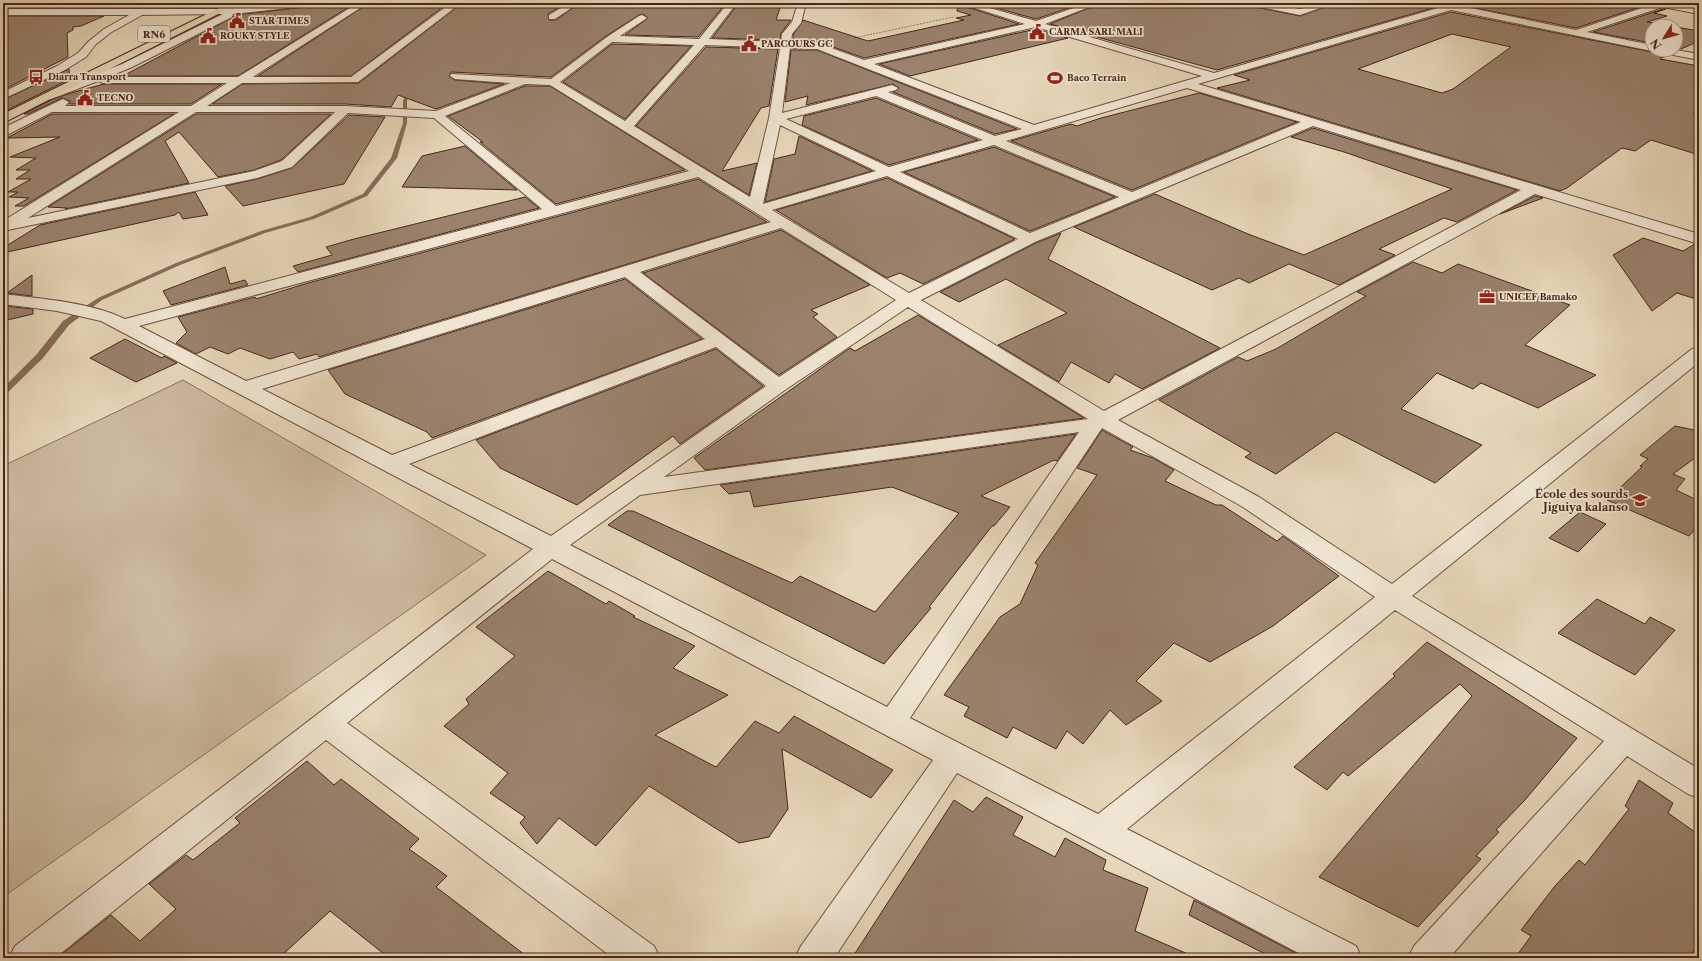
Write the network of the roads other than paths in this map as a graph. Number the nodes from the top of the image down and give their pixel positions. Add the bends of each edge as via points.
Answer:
1 (161, 3) edge
2 (253, 3) edge
3 (305, 3) edge
4 (364, 3) edge
5 (457, 3) edge
6 (575, 3) edge
7 (733, 3) edge
8 (802, 3) edge
9 (963, 3) edge
10 (1096, 3) edge
11 (1255, 3) edge
12 (1330, 3) edge
13 (1464, 3) edge
14 (1664, 4) edge
15 (236, 7) edge
16 (1451, 7) junction
17 (217, 8) edge
18 (1699, 11) edge
19 (3, 12) edge
20 (58, 12) junction
21 (199, 12) junction
22 (139, 13) junction
23 (552, 17) dead end
24 (642, 18) dead end
25 (76, 22) dead end
26 (1037, 24) junction
27 (86, 32) dead end
28 (1577, 32) junction
29 (610, 39) junction
30 (702, 42) junction
31 (92, 43) junction
32 (784, 44) junction
33 (1644, 46) edge
34 (1684, 54) edge
35 (1699, 57) edge
36 (864, 63) junction
37 (455, 76) dead end
38 (1213, 76) junction
39 (100, 80) junction
40 (240, 80) junction
41 (525, 80) junction
42 (553, 82) junction
43 (914, 82) junction
44 (1186, 84) junction
45 (877, 92) junction
46 (24, 95) junction
47 (3, 96) edge
48 (48, 103) junction
49 (3, 105) edge
50 (193, 109) junction
51 (345, 109) junction
52 (437, 115) junction
53 (775, 118) junction
54 (3, 119) edge
55 (1312, 122) junction
56 (627, 127) junction
57 (1034, 129) junction
58 (3, 133) edge
59 (995, 140) junction
60 (888, 171) junction
61 (700, 172) junction
62 (1533, 189) junction
63 (1132, 196) junction
64 (757, 207) junction
65 (553, 211) junction
66 (783, 223) junction
67 (3, 227) edge
68 (1030, 239) junction
69 (1699, 239) edge
70 (628, 271) junction
71 (3, 299) edge
72 (908, 300) junction
73 (115, 321) junction
74 (718, 340) junction
75 (1699, 353) edge
76 (778, 386) junction
77 (244, 388) junction
78 (1099, 421) junction
79 (390, 463) junction
80 (633, 489) junction
81 (551, 547) junction
82 (1393, 597) junction
83 (891, 723) junction
84 (326, 724) junction
85 (1624, 739) junction
86 (953, 755) junction
87 (1699, 785) edge
88 (1100, 831) junction
89 (27, 958) edge
90 (642, 958) edge
91 (813, 958) edge
92 (1344, 958) edge
93 (1426, 958) edge

1 - 22 street
2 - 15 street
3 - 15 street
4 - 40 street
5 - 40 street via 354,80
6 - 23 street
7 - 30 street
8 - 32 street via 796,23 787,34
9 - 26 street
10 - 26 street
11 - 12 street via 1300,12
13 - 16 street
14 - 18 street
14 - 28 street
15 - 17 street
15 - 39 street
16 - 28 street
16 - 38 street
17 - 21 street
17 - 48 highway, RN6
19 - 20 street
20 - 22 street
20 - 25 street
21 - 22 street
21 - 46 highway, RN6
22 - 31 street via 108,30
24 - 29 street
26 - 36 street
26 - 38 street
27 - 31 street
28 - 33 street
29 - 30 street
29 - 42 street
30 - 32 street
30 - 56 street
31 - 47 street via 82,55 61,68
32 - 36 street via 818,46
32 - 53 street
34 - 35 street
36 - 43 street
37 - 41 street
38 - 44 street
39 - 40 street
39 - 48 street via 101,83
40 - 50 street
41 - 42 street
41 - 52 street
42 - 56 street
43 - 45 street
43 - 57 street
44 - 55 street
44 - 57 street
45 - 53 street
45 - 59 street
46 - 47 street
46 - 49 highway, RN6
48 - 50 street
48 - 54 highway, RN6
48 - 58 street
50 - 51 street
50 - 67 street
51 - 52 street
51 - 67 street via 287,164 276,168
52 - 65 street
53 - 60 street
53 - 64 street
55 - 62 street
55 - 63 street
56 - 61 street
57 - 59 street
59 - 60 street
59 - 63 street
60 - 64 street
60 - 68 street
61 - 64 street
61 - 65 street
62 - 69 street
62 - 78 street
63 - 68 street
64 - 66 street
65 - 73 street
66 - 70 street
66 - 72 street
68 - 72 street
70 - 74 street
70 - 77 street
71 - 73 street via 57,306
72 - 76 street
72 - 78 street
73 - 77 street
74 - 76 street
74 - 79 street
75 - 82 street
76 - 80 street
77 - 79 street
78 - 80 street
78 - 82 street via 1251,502
78 - 83 street
79 - 81 street
80 - 81 street
81 - 83 street
81 - 84 street
82 - 85 street
82 - 88 street
83 - 86 street
84 - 89 street
84 - 90 street
85 - 87 street
85 - 93 street
86 - 88 street
86 - 91 street
88 - 92 street

